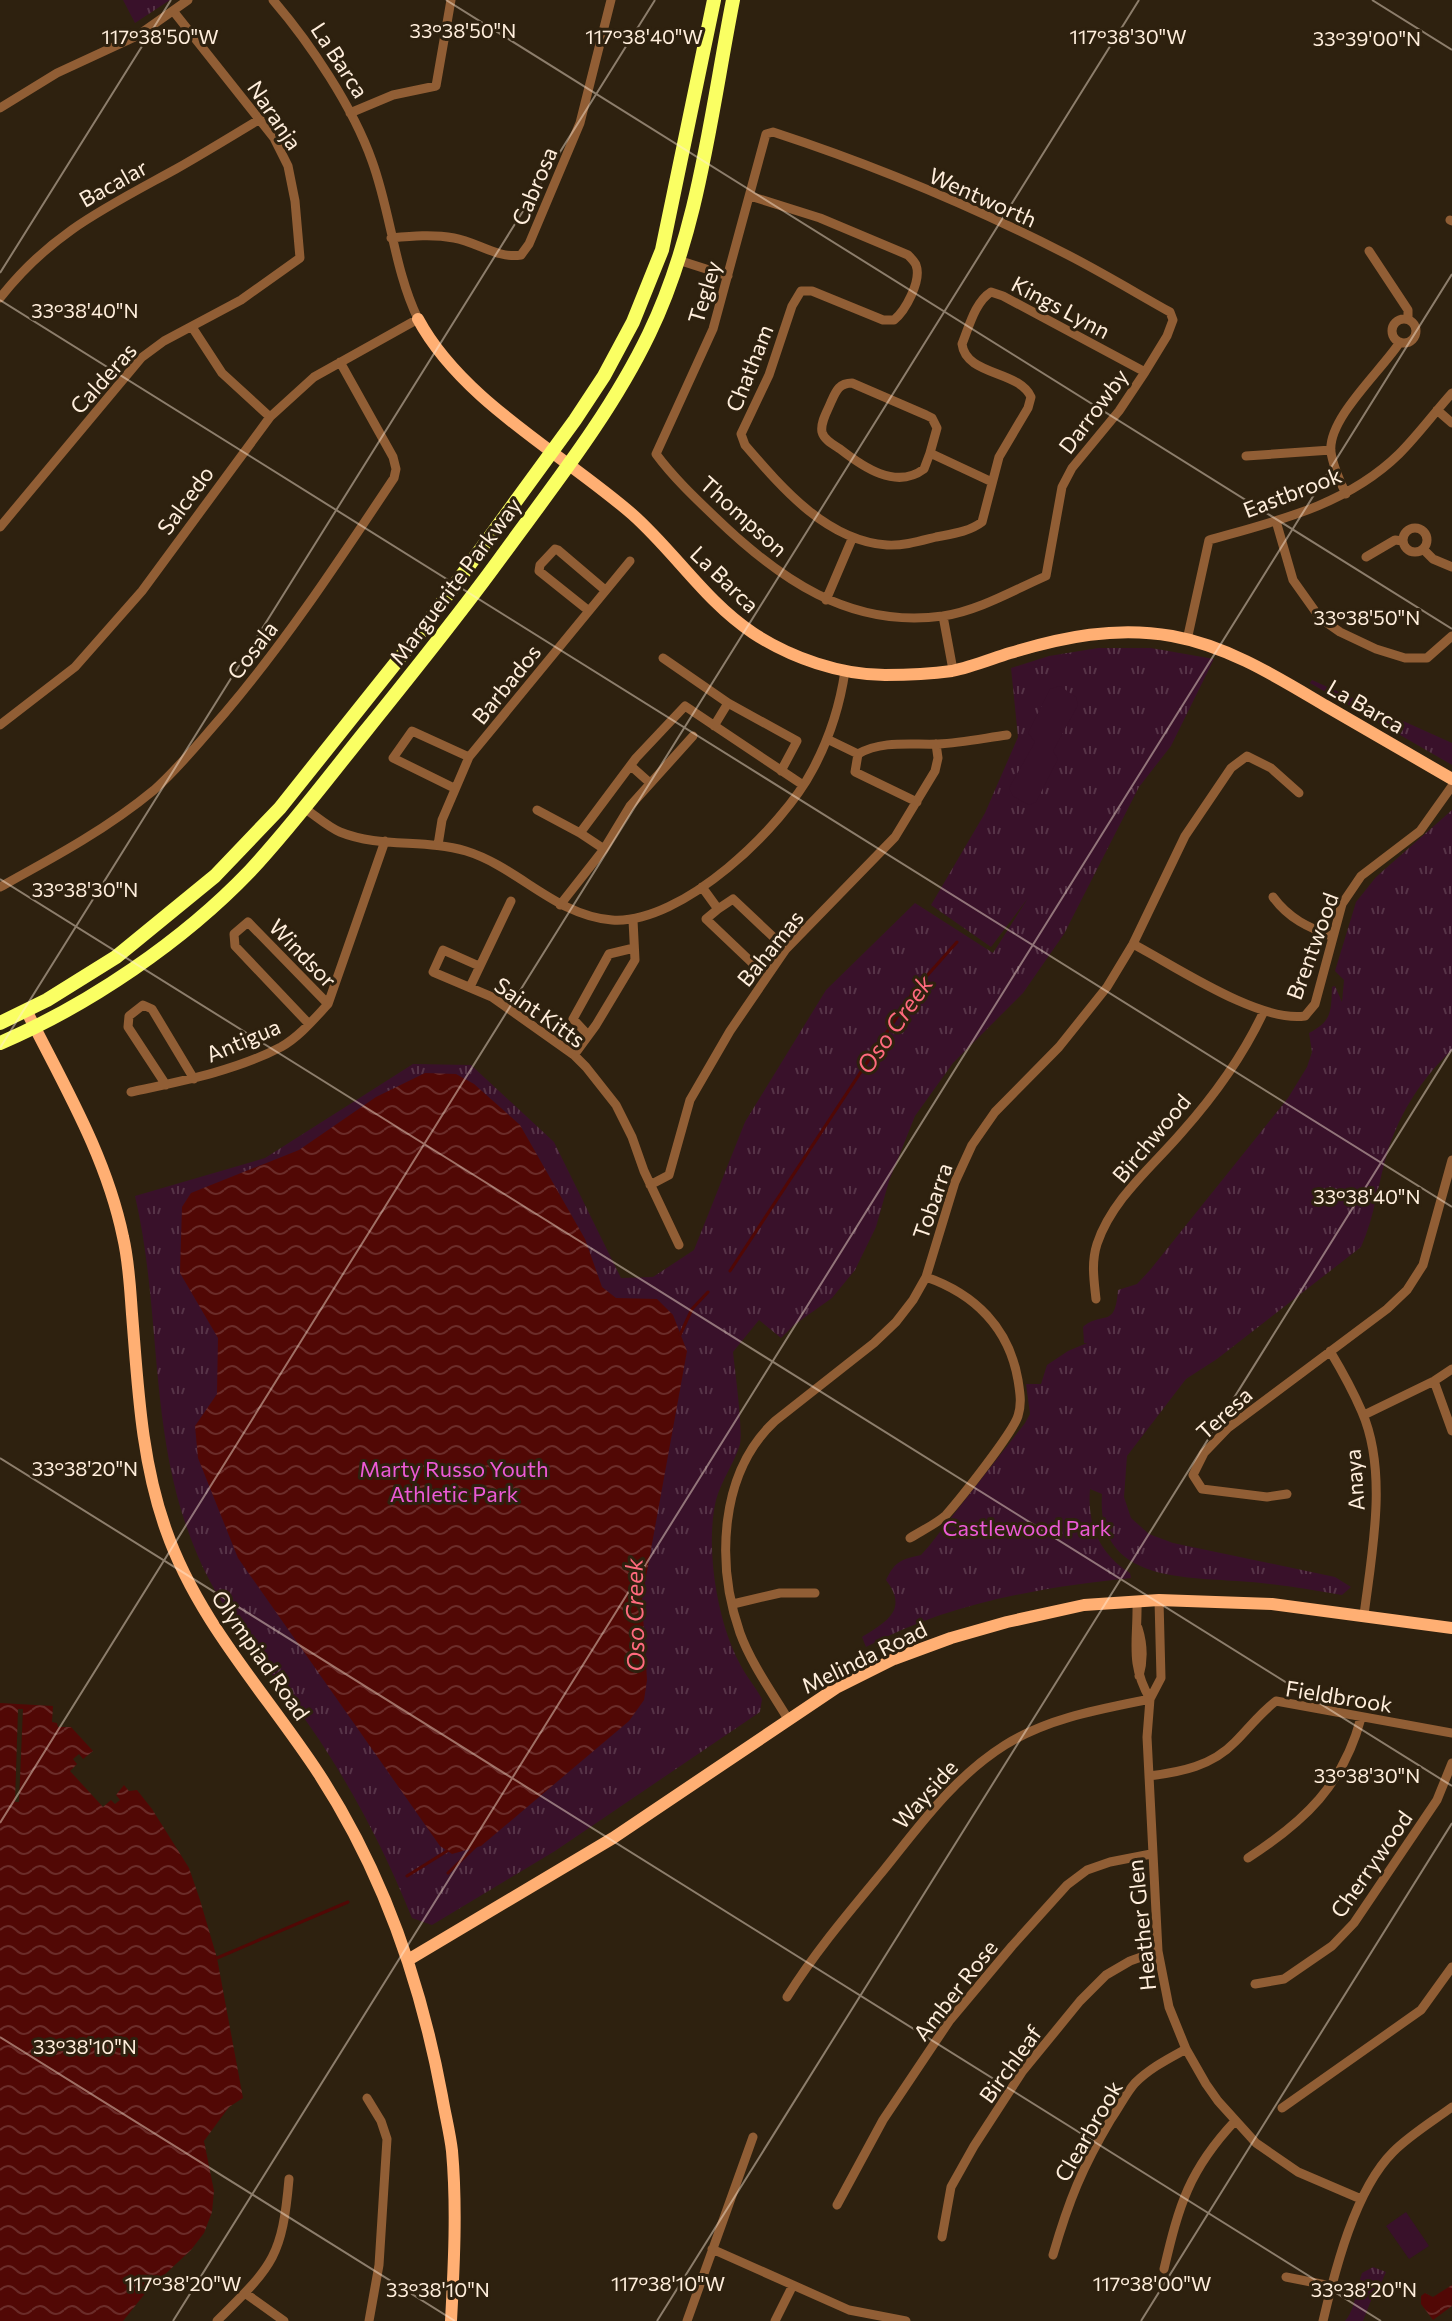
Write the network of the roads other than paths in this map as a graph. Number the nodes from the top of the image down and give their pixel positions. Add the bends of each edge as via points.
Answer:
1 (188, 0) edge
2 (273, 0) edge
3 (451, 0) edge
4 (611, 0) edge
5 (714, 0) edge
6 (733, 0) edge
7 (174, 12) junction
8 (0, 108) edge
9 (350, 113) junction
10 (260, 119) junction
11 (766, 134) joint
12 (750, 196) junction
13 (391, 238) junction
14 (1369, 251) dead end
15 (300, 258) joint
16 (678, 260) junction
17 (728, 276) junction
18 (0, 298) edge
19 (418, 319) junction
20 (1408, 319) junction
21 (1173, 320) joint
22 (192, 327) junction
23 (1400, 342) junction
24 (340, 362) junction
25 (1145, 372) junction
26 (1452, 393) edge
27 (1437, 410) junction
28 (270, 417) junction
29 (1452, 423) edge
30 (1331, 450) junction
31 (552, 451) junction
32 (930, 453) junction
33 (656, 454) joint
34 (1246, 456) dead end
35 (570, 464) junction
36 (992, 482) junction
37 (1346, 494) junction
38 (1276, 521) junction
39 (0, 527) edge
40 (852, 539) junction
41 (1403, 541) junction
42 (1423, 549) junction
43 (1366, 557) dead end
44 (630, 561) dead end
45 (1452, 567) edge
46 (1046, 576) joint
47 (605, 590) junction
48 (826, 600) junction
49 (589, 611) junction
50 (943, 616) junction
51 (1452, 636) edge
52 (1187, 640) junction
53 (663, 658) dead end
54 (953, 670) junction
55 (845, 671) junction
56 (728, 703) junction
57 (0, 725) edge
58 (714, 726) junction
59 (1007, 735) dead end
60 (693, 736) dead end
61 (827, 739) junction
62 (936, 744) junction
63 (858, 754) junction
64 (469, 757) junction
65 (631, 766) junction
66 (781, 771) junction
67 (1452, 779) edge
68 (650, 783) junction
69 (803, 785) junction
70 (1452, 786) edge
71 (454, 788) junction
72 (1299, 793) dead end
73 (917, 802) junction
74 (304, 808) junction
75 (537, 810) dead end
76 (580, 833) junction
77 (385, 841) junction
78 (438, 845) junction
79 (604, 849) junction
80 (0, 887) edge
81 (702, 887) junction
82 (1273, 897) dead end
83 (511, 901) dead end
84 (560, 905) junction
85 (718, 909) junction
86 (633, 920) junction
87 (1333, 937) junction
88 (1133, 944) junction
89 (634, 948) junction
90 (786, 949) junction
91 (479, 966) junction
92 (766, 976) junction
93 (470, 987) junction
94 (328, 1004) junction
95 (26, 1010) junction
96 (1264, 1011) junction
97 (0, 1023) edge
98 (309, 1024) junction
99 (34, 1027) junction
100 (588, 1035) junction
101 (0, 1043) edge
102 (574, 1055) junction
103 (194, 1079) junction
104 (166, 1085) junction
105 (131, 1092) dead end
106 (1452, 1160) edge
107 (650, 1185) junction
108 (679, 1245) dead end
109 (926, 1277) junction
110 (1096, 1299) dead end
111 (1330, 1351) junction
112 (1452, 1369) edge
113 (1434, 1381) junction
114 (1364, 1415) junction
115 (1452, 1431) edge
116 (1287, 1494) dead end
117 (910, 1538) dead end
118 (815, 1593) dead end
119 (1159, 1600) junction
120 (1137, 1601) junction
121 (733, 1604) junction
122 (1364, 1615) junction
123 (1452, 1628) edge
124 (1161, 1669) junction
125 (1140, 1674) junction
126 (1150, 1699) junction
127 (1361, 1718) junction
128 (788, 1719) junction
129 (1452, 1733) edge
130 (1452, 1763) edge
131 (1149, 1776) junction
132 (1151, 1854) junction
133 (1248, 1858) dead end
134 (1158, 1951) junction
135 (408, 1960) junction
136 (1452, 1967) edge
137 (1255, 1984) dead end
138 (787, 1997) dead end
139 (1186, 2049) junction
140 (367, 2098) dead end
141 (1452, 2107) edge
142 (1282, 2108) dead end
143 (1235, 2121) junction
144 (753, 2137) dead end
145 (289, 2179) dead end
146 (1361, 2199) junction
147 (837, 2205) dead end
148 (942, 2237) dead end
149 (712, 2249) junction
150 (1053, 2255) dead end
151 (1164, 2269) dead end
152 (1286, 2277) dead end
153 (793, 2285) junction
154 (1331, 2286) junction
155 (245, 2293) junction
156 (874, 2319) edge
157 (217, 2321) edge
158 (284, 2321) edge
159 (369, 2321) edge
160 (451, 2321) edge
161 (687, 2321) edge
162 (775, 2321) edge
163 (906, 2321) edge
164 (1323, 2321) edge

1 - 7 street
2 - 9 street, La Barca
3 - 9 street via 436,86 393,95
4 - 13 street, Cabrosa via 580,123 521,255 509,257 457,238
5 - 31 main road, Marguerite Parkway via 662,250 604,376
6 - 16 main road, Marguerite Parkway
7 - 8 street
7 - 10 street, Naranja
9 - 13 street, La Barca via 373,164
10 - 15 street, Naranja via 288,166
10 - 18 street, Bacalar via 82,221 49,245
11 - 12 street, Tegley
11 - 21 street, Wentworth via 825,149 956,203 1068,255 1170,312
12 - 17 street, Tegley
12 - 40 street, Chatham via 820,218 908,255 916,264 917,275 894,320 801,291 741,434 794,499
13 - 19 street, La Barca
14 - 20 street via 1408,310
15 - 22 street, Calderas
16 - 17 street
16 - 35 main road, Marguerite Parkway via 650,334
17 - 33 street, Tegley via 713,329
19 - 24 street, Salcedo
19 - 31 main road, La Barca via 469,387
20 - 23 street via 1415,335
20 - 23 street via 1393,326 1392,334
21 - 25 street, Darrowby
22 - 28 street via 222,373
22 - 39 street, Calderas via 141,358
23 - 30 street via 1340,420
24 - 28 street, Salcedo via 314,377
24 - 80 street, Cosala via 393,457 394,478 260,671 188,756 121,816
25 - 36 street, Kings Lynn via 991,292 982,299 962,344 964,354 1020,384 1031,397 999,457
25 - 46 street, Darrowby via 1062,487
26 - 27 street, Eastbrook
27 - 29 street
27 - 37 street, Eastbrook via 1399,454
28 - 57 street, Salcedo via 133,602 75,667
30 - 34 street
30 - 37 street
31 - 35 main road, La Barca
31 - 95 main road, Marguerite Parkway via 422,630 280,808 215,876 153,928 116,957
32 - 32 street via 937,428 932,418 852,383 837,388 822,432 859,464 888,476 909,476 921,472
32 - 36 street
33 - 48 street, Thompson via 753,554
35 - 55 main road, La Barca via 649,531 704,592 745,627 790,653
35 - 74 main road, Marguerite Parkway via 445,633
36 - 40 street via 982,522 972,528 903,545
37 - 38 street, Eastbrook
38 - 51 street via 1293,580 1320,618 1340,632 1405,658 1427,658
38 - 52 street, Eastbrook via 1209,540
40 - 48 street
41 - 42 street via 1412,551
41 - 42 street via 1407,531 1418,528 1426,535
41 - 43 street via 1395,540
42 - 45 street
44 - 47 street, Barbados
46 - 50 street, Thompson
47 - 49 street, Barbados
47 - 49 street via 558,550 540,565 539,571
48 - 50 street, Thompson via 897,617
49 - 64 street, Barbados
50 - 54 street
52 - 54 main road, La Barca via 1093,633
52 - 67 main road, La Barca via 1264,670
53 - 56 street
54 - 55 main road, La Barca via 881,675
55 - 61 street
56 - 58 street
56 - 66 street via 797,741
58 - 65 street via 685,706
58 - 66 street
59 - 62 street
60 - 68 street
61 - 63 street
61 - 69 street
62 - 63 street via 871,747
62 - 73 street, Bahamas via 935,771
63 - 73 street via 855,772
64 - 71 street, Barbados
64 - 71 street via 412,731 393,758
65 - 68 street
65 - 76 street
66 - 69 street
68 - 79 street
69 - 81 street via 770,828
70 - 87 street, Brentwood via 1420,831 1361,876 1342,904
71 - 78 street, Barbados
72 - 88 street, Tobarra via 1271,768 1247,756 1231,768 1175,855
73 - 90 street, Bahamas via 895,837
74 - 77 street via 338,831
74 - 99 main road, Marguerite Parkway via 248,873 201,915 107,986
75 - 76 street
76 - 79 street
77 - 78 street
77 - 94 street, Antigua
78 - 84 street via 500,865
79 - 84 street
81 - 85 street
81 - 86 street via 681,902
82 - 87 street via 1302,925
83 - 91 street
84 - 86 street via 578,914
85 - 90 street via 733,899
85 - 92 street via 706,919
86 - 89 street
87 - 96 street, Brentwood via 1315,1004 1305,1016
88 - 96 street
88 - 109 street, Tobarra via 1059,1047 995,1112 972,1145
89 - 100 street via 635,960
89 - 100 street via 609,954 573,1019
90 - 92 street, Bahamas
91 - 93 street
91 - 93 street, Saint Kitts via 443,950 433,972
92 - 107 street, Bahamas via 690,1100 669,1175
93 - 102 street, Saint Kitts
94 - 98 street, Antigua
94 - 98 street, Windsor via 248,922 234,934 235,946
95 - 97 main road, Marguerite Parkway
95 - 99 main road, Olympiad Road
96 - 110 street, Birchwood via 1228,1072 1109,1218 1092,1265
98 - 103 street, Antigua via 282,1046
99 - 101 main road, Marguerite Parkway
99 - 135 main road, Olympiad Road via 100,1157 120,1221 145,1449 175,1557 208,1618 338,1804
100 - 102 street
102 - 107 street, Saint Kitts via 616,1105
103 - 104 street, Antigua
103 - 104 street via 152,1009 143,1005 129,1016 128,1027
104 - 105 street, Antigua
106 - 111 street via 1423,1265 1387,1309
107 - 108 street, Saint Kitts
109 - 117 street via 970,1298 991,1318 1015,1362 1021,1399 1007,1435 944,1517
109 - 121 street, Tobarra via 896,1322 775,1421 748,1453 734,1487 725,1534
111 - 114 street, Anaya
111 - 116 street, Teresa via 1228,1428 1204,1453 1193,1475 1202,1489 1267,1497
112 - 113 street
113 - 114 street
113 - 115 street
114 - 122 street, Anaya via 1375,1466 1375,1527
118 - 121 street via 780,1593
119 - 120 main road, Melinda Road
119 - 122 main road, Melinda Road via 1272,1604
119 - 124 street, Heather Glen
120 - 125 street
120 - 128 main road, Melinda Road via 1084,1605 951,1638 847,1682
121 - 128 street, Tobarra via 754,1662
122 - 123 main road, Melinda Road
124 - 125 street
124 - 126 street, Heather Glen
125 - 126 street
126 - 131 street, Heather Glen
126 - 138 street, Wayside via 1044,1727 967,1771 810,1960
127 - 129 street, Fieldbrook
127 - 131 street, Fieldbrook via 1276,1701 1234,1743 1202,1765
127 - 133 street via 1353,1748 1332,1783 1286,1833
128 - 135 main road, Melinda Road via 613,1838
130 - 137 street, Cherrywood via 1437,1800 1354,1923 1332,1946 1284,1979
131 - 132 street, Heather Glen
132 - 134 street, Heather Glen
132 - 147 street, Amber Rose via 1087,1870 1012,1946 950,2020 883,2120
134 - 139 street, Heather Glen via 1169,2007
134 - 148 street, Birchleaf via 1106,1975 1022,2072 951,2187
135 - 160 main road, Olympiad Road via 435,2057 452,2151
136 - 142 street via 1421,2010
139 - 143 street, Heather Glen
139 - 150 street, Clearbrook via 1133,2085 1087,2159
140 - 159 street via 387,2139 379,2265
141 - 146 street via 1394,2151
143 - 146 street, Heather Glen via 1276,2158
143 - 151 street via 1189,2183
144 - 149 street
145 - 155 street via 278,2248
146 - 154 street
149 - 153 street
149 - 161 street
152 - 154 street
153 - 156 street
153 - 162 street
154 - 164 street
155 - 157 street
155 - 158 street
156 - 163 street

